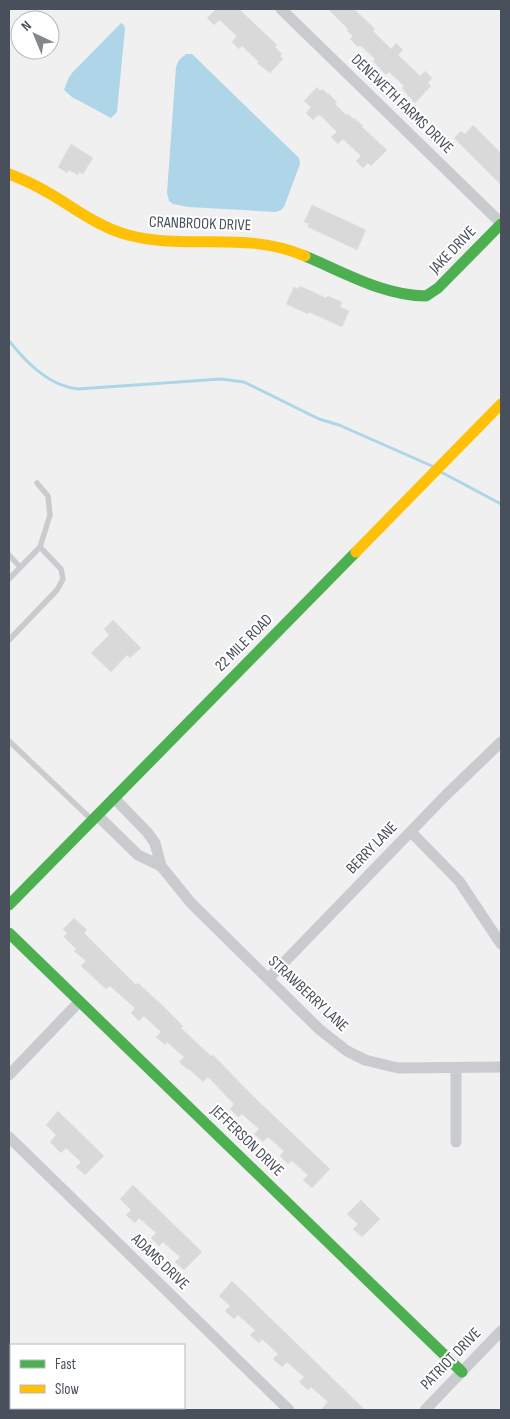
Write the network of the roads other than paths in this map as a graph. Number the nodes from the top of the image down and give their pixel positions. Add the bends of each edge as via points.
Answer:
1 (281, 9) edge
2 (9, 174) edge
3 (501, 223) edge
4 (426, 296) joint
5 (501, 404) edge
6 (37, 483) dead end
7 (40, 547) junction
8 (9, 555) edge
9 (20, 567) junction
10 (9, 579) edge
11 (9, 640) edge
12 (9, 741) edge
13 (501, 742) edge
14 (114, 798) junction
15 (95, 818) junction
16 (411, 832) junction
17 (161, 866) junction
18 (9, 905) edge
19 (9, 933) edge
20 (501, 944) edge
21 (268, 979) junction
22 (79, 1002) junction
23 (456, 1068) junction
24 (501, 1068) edge
25 (9, 1075) edge
26 (9, 1136) edge
27 (456, 1142) dead end
28 (501, 1331) edge
29 (462, 1372) junction
30 (289, 1410) edge
31 (425, 1410) edge

1 - 3 street, DENEWETH FARMS DRIVE
2 - 4 street, CRANBROOK DRIVE via 125,234 167,242 231,240 274,246 353,277 411,295
3 - 4 street, JAKE DRIVE via 438,288
5 - 14 street, 22 MILE ROAD
6 - 7 lane via 48,496 50,515
7 - 9 lane
7 - 11 lane via 61,569 64,579
8 - 9 lane
9 - 10 lane
12 - 15 lane
13 - 16 street, BERRY LANE
14 - 15 street, 22 MILE ROAD
14 - 17 street, STRAWBERRY LANE via 148,832 155,843
15 - 17 street, STRAWBERRY LANE via 138,855
15 - 18 street, 22 MILE ROAD
16 - 20 street via 459,881
16 - 21 street, BERRY LANE
17 - 21 street, STRAWBERRY LANE via 191,903
19 - 22 street, JEFFERSON DRIVE
21 - 23 street, STRAWBERRY LANE via 328,1037 355,1056 398,1068
22 - 25 street
22 - 29 street, JEFFERSON DRIVE
23 - 24 street, STRAWBERRY LANE
23 - 27 street
26 - 30 street, ADAMS DRIVE
28 - 29 street, PATRIOT DRIVE
29 - 31 street, PATRIOT DRIVE

